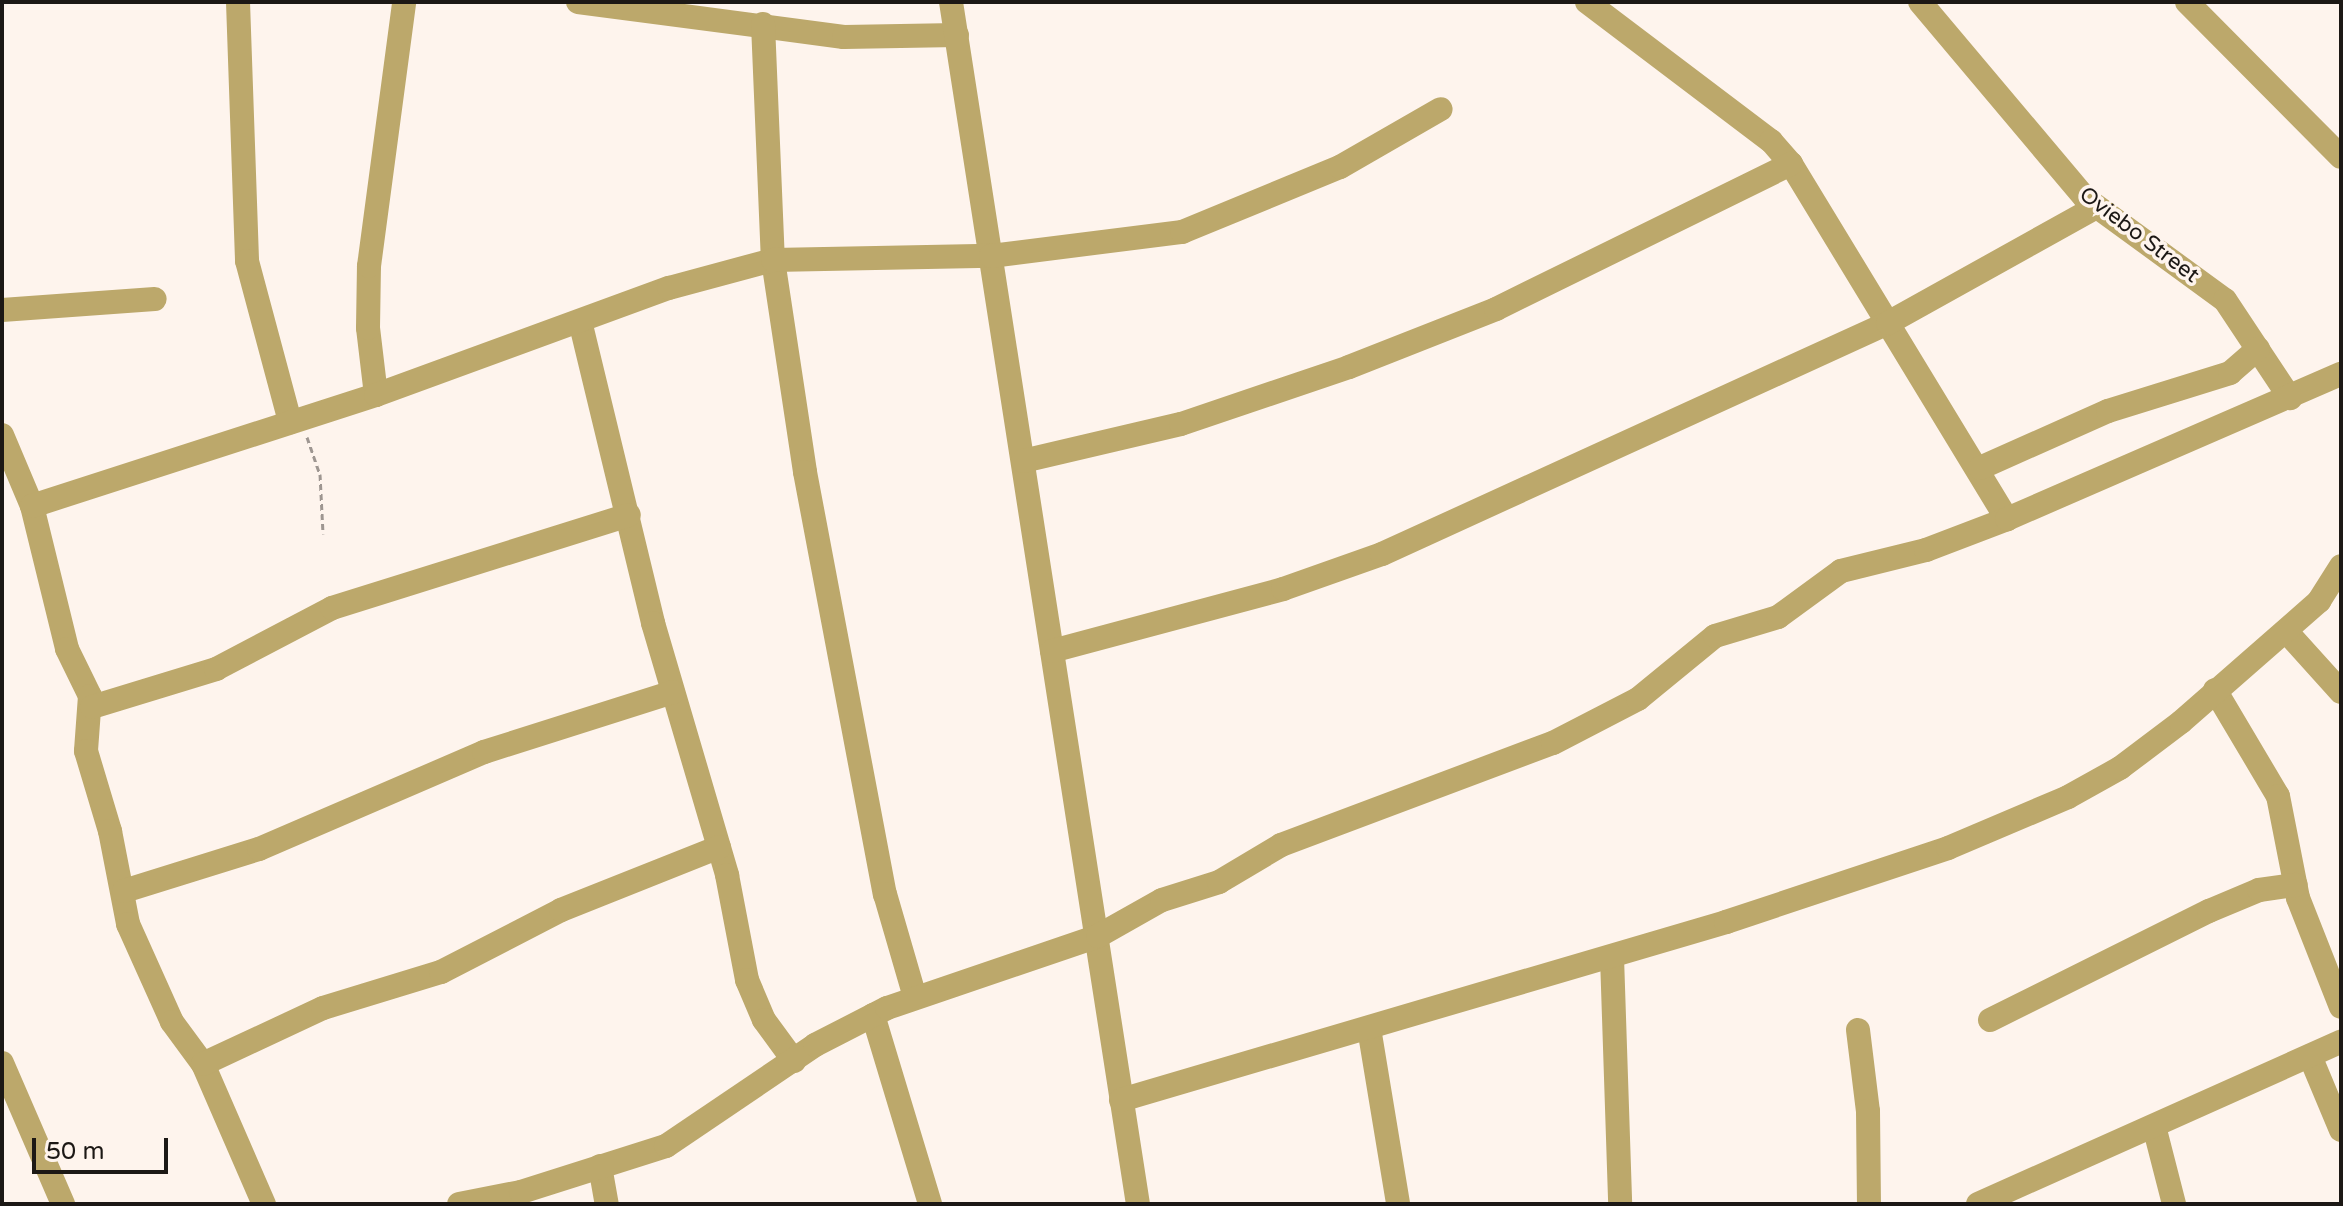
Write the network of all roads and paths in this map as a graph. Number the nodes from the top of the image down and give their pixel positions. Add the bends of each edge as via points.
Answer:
1 (238, 2) edge
2 (404, 2) edge
3 (578, 2) edge
4 (951, 2) edge
5 (1587, 2) edge
6 (1920, 2) edge
7 (2187, 2) edge
8 (763, 24) junction
9 (957, 35) junction
10 (1441, 109) dead end
11 (2341, 157) edge
12 (1791, 164) junction
13 (2096, 207) junction
14 (991, 256) junction
15 (773, 260) junction
16 (155, 299) dead end
17 (2, 310) edge
18 (1888, 323) junction
19 (581, 325) junction
20 (2258, 349) junction
21 (2341, 374) edge
22 (376, 395) junction
23 (2290, 398) junction
24 (296, 420) junction
25 (2, 435) edge
26 (1023, 461) junction
27 (1980, 468) junction
28 (32, 506) junction
29 (629, 515) junction
30 (2007, 519) junction
31 (323, 534) dead end
32 (2341, 566) edge
33 (2286, 631) junction
34 (1052, 651) junction
35 (2215, 690) junction
36 (673, 692) junction
37 (2341, 692) edge
38 (92, 707) junction
39 (719, 847) junction
40 (2296, 885) junction
41 (124, 891) junction
42 (1098, 936) junction
43 (1612, 957) junction
44 (915, 997) junction
45 (2341, 1007) edge
46 (873, 1015) junction
47 (1990, 1020) dead end
48 (1369, 1028) junction
49 (1858, 1030) dead end
50 (2341, 1042) edge
51 (2310, 1056) junction
52 (794, 1061) junction
53 (2, 1063) edge
54 (203, 1064) junction
55 (1121, 1100) junction
56 (2154, 1126) junction
57 (2341, 1130) edge
58 (600, 1166) junction
59 (63, 1204) edge
60 (264, 1204) edge
61 (459, 1204) edge
62 (607, 1204) edge
63 (930, 1204) edge
64 (1138, 1204) edge
65 (1398, 1204) edge
66 (1620, 1204) edge
67 (1869, 1204) edge
68 (1978, 1204) edge
69 (2174, 1204) edge

1 - 24 street via 247,261
2 - 22 street via 369,266 368,328
3 - 8 street
4 - 9 street
5 - 12 street via 1771,141
6 - 13 street, Oviebo Street
7 - 11 street
8 - 9 street via 889,40
8 - 15 street
9 - 14 street
10 - 14 street via 1340,167 1224,219 1182,232
12 - 18 street
12 - 26 street via 1496,309 1349,367 1181,424
13 - 18 street
13 - 20 street, Oviebo Street via 2225,300
14 - 15 street
14 - 26 street
15 - 19 street via 669,288
15 - 44 street via 805,472 885,894
16 - 17 street
18 - 27 street
18 - 34 street via 1382,554 1283,589
19 - 22 street
19 - 29 street
20 - 23 street, Oviebo Street
20 - 27 street via 2230,373 2108,411
21 - 23 street
22 - 24 street
23 - 30 street
24 - 28 street
24 - 31 path via 320,474
25 - 28 street
26 - 34 street
27 - 30 street
28 - 38 street via 67,649 87,682
29 - 36 street
29 - 38 street via 332,608 216,669
30 - 42 street via 1926,550 1841,571 1778,617 1715,636 1638,699 1553,743 1281,845 1219,882 1162,900
32 - 33 street via 2319,601
33 - 35 street
33 - 37 street
34 - 42 street
35 - 40 street via 2278,796
35 - 43 street via 2120,768 2068,797 1948,848
36 - 39 street
36 - 41 street via 484,752 259,849
38 - 41 street via 86,751
39 - 52 street via 753,1001
39 - 54 street via 561,910 441,972 323,1008
40 - 45 street
40 - 47 street via 2259,890 2209,911
41 - 54 street via 128,924 150,981
42 - 44 street
42 - 55 street
43 - 48 street
43 - 66 street
44 - 46 street
46 - 52 street
46 - 63 street
48 - 55 street
48 - 65 street
49 - 67 street via 1868,1111
50 - 51 street
51 - 56 street
51 - 57 street
52 - 58 street via 666,1146
53 - 59 street
54 - 60 street
55 - 64 street
56 - 68 street
56 - 69 street
58 - 61 street via 521,1192
58 - 62 street

